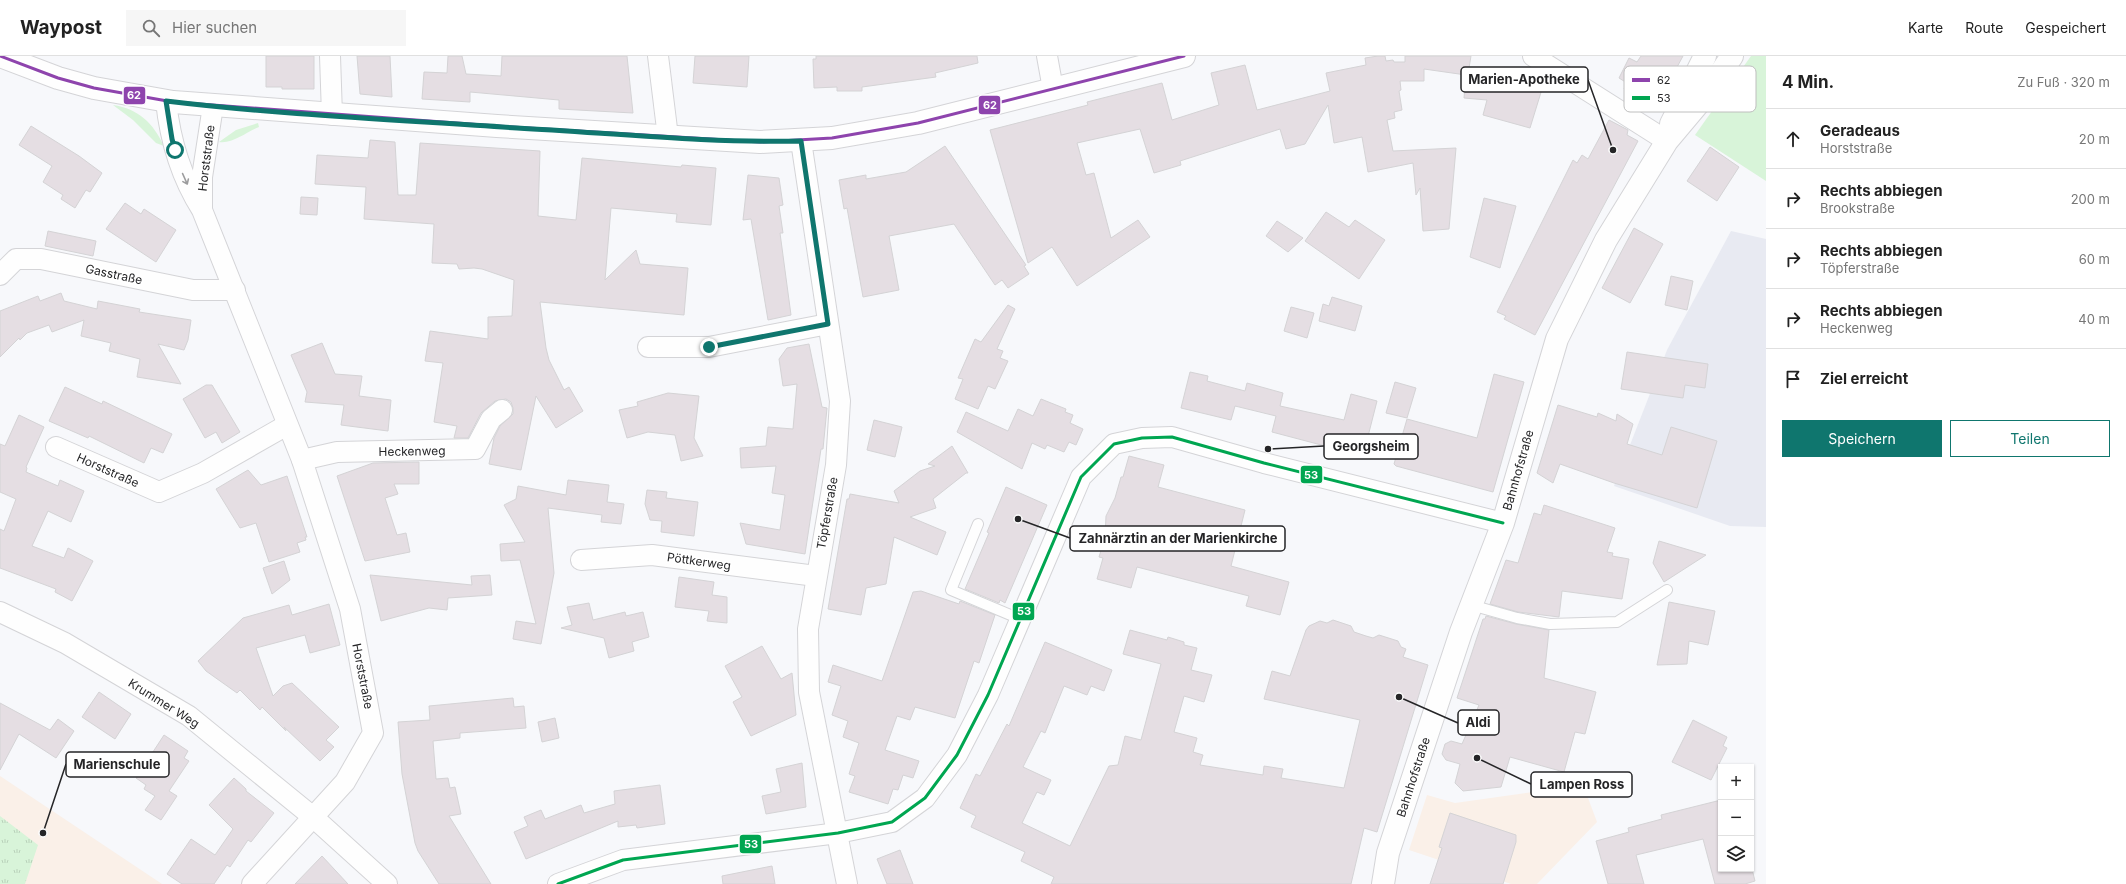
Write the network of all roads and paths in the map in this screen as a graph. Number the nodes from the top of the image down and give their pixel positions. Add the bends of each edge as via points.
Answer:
1 (0, 56) edge
2 (330, 56) edge
3 (658, 56) edge
4 (1047, 56) edge
5 (1184, 56) edge
6 (1533, 56) edge
7 (1705, 56) edge
8 (1732, 56) edge
9 (1700, 66) edge
10 (1725, 66) edge
11 (1053, 89) junction
12 (166, 101) junction
13 (213, 106) junction
14 (1677, 112) edge
15 (1691, 112) edge
16 (332, 115) junction
17 (668, 137) junction
18 (801, 141) junction
19 (1667, 141) junction
20 (202, 210) junction
21 (0, 275) edge
22 (234, 290) junction
23 (828, 324) junction
24 (648, 347) dead end
25 (502, 410) dead end
26 (287, 425) junction
27 (56, 447) dead end
28 (302, 460) junction
29 (1503, 523) junction
30 (978, 524) dead end
31 (581, 560) dead end
32 (816, 576) junction
33 (1667, 590) dead end
34 (1472, 604) junction
35 (1, 614) edge
36 (1020, 619) junction
37 (313, 817) junction
38 (838, 833) junction
39 (252, 884) edge
40 (386, 884) edge
41 (558, 884) edge
42 (846, 884) edge
43 (1383, 884) edge

1 - 12 main road via 58,78 94,88
2 - 16 street
3 - 17 street
4 - 11 street
5 - 11 main road
6 - 19 street
7 - 9 main road, Bahnhofstraße
8 - 10 main road, Bahnhofstraße
11 - 18 main road via 918,123 855,135
12 - 13 main road
12 -> 20 street, Horststraße via 172,139 181,170
13 - 16 main road
13 - 20 street, Horststraße via 202,177
14 - 19 main road, Bahnhofstraße
15 - 19 main road, Bahnhofstraße
16 - 17 main road
17 - 18 main road
18 - 23 street, Töpferstraße
19 - 29 main road, Bahnhofstraße via 1606,240 1557,339
20 - 22 street, Horststraße
21 - 22 street, Gasstraße via 16,259 41,259 193,290
22 - 26 street, Horststraße
23 - 24 street via 709,347
23 - 32 street, Töpferstraße via 840,401 836,465
25 - 28 street, Heckenweg via 491,419 475,449 337,452
26 - 27 street, Horststraße via 203,473 159,492
26 - 28 street, Horststraße
28 - 37 street, Horststraße via 350,609 373,733 345,782
29 - 34 main road, Bahnhofstraße
29 - 36 street via 1271,465 1172,437 1142,438 1114,444 1081,477
30 - 36 lane via 951,590
31 - 32 street, Pöttkerweg via 652,555
32 - 38 street, Töpferstraße via 808,629 809,692
33 - 34 lane via 1618,622 1550,624 1517,618
34 - 43 main road, Bahnhofstraße via 1388,853
35 - 37 street, Krummer Weg via 65,643 189,716
36 - 38 street via 988,695 957,755 925,798 892,822
37 - 39 street, Horststraße
37 - 40 street
38 - 41 street via 623,860
38 - 42 street, Töpferstraße

